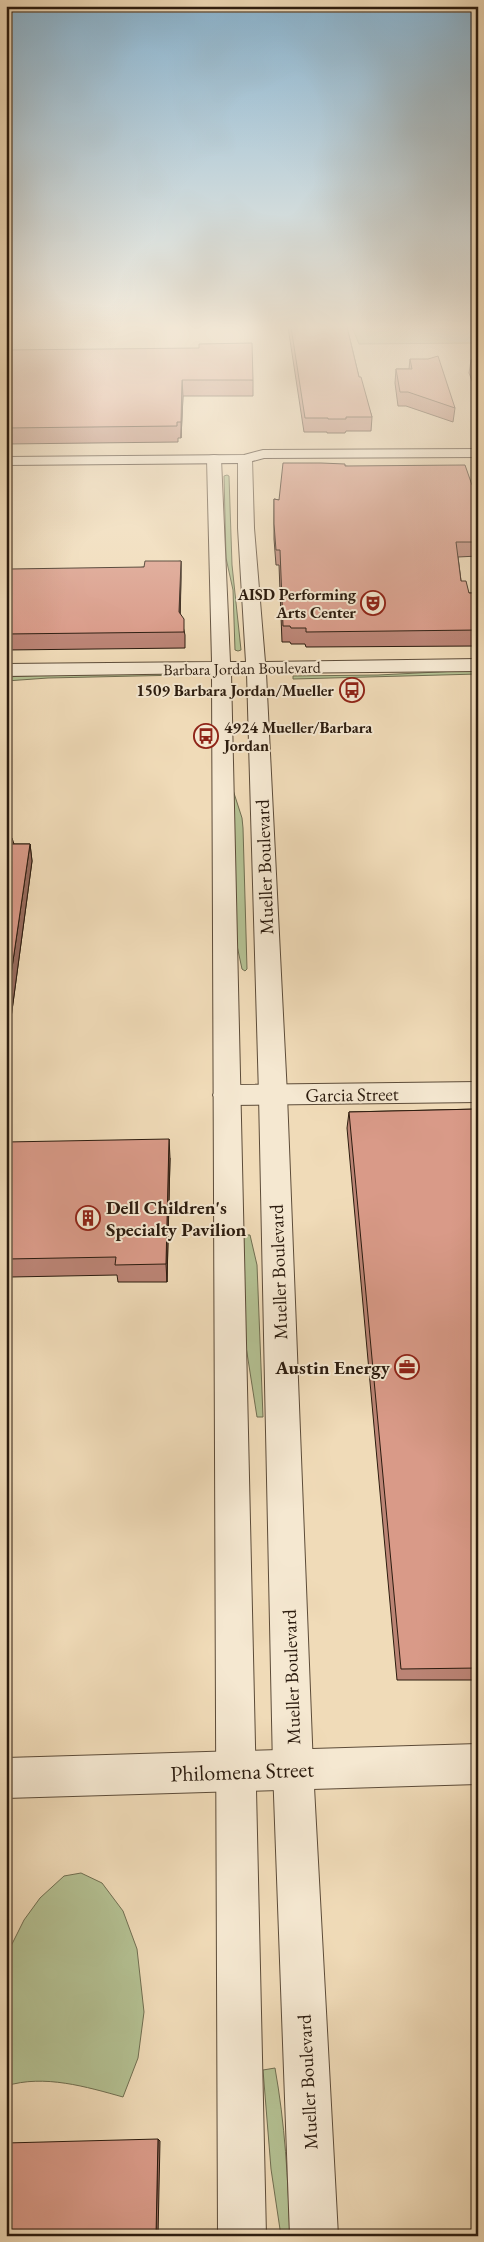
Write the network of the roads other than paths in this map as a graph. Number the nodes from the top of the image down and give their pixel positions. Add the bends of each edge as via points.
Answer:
1 (478, 453) edge
2 (214, 459) junction
3 (245, 459) junction
4 (6, 461) edge
5 (478, 462) edge
6 (478, 665) edge
7 (6, 670) edge
8 (221, 676) junction
9 (256, 676) junction
10 (478, 682) edge
11 (6, 687) edge
12 (478, 1092) edge
13 (227, 1095) junction
14 (273, 1095) junction
15 (478, 1764) edge
16 (293, 1768) junction
17 (236, 1772) junction
18 (6, 1778) edge
19 (242, 2236) edge
20 (314, 2236) edge

1 - 3 street via 263,454
2 - 3 street
2 - 4 street
2 - 8 street, Mueller Boulevard
3 - 5 street via 264,464
3 - 9 street, Mueller Boulevard
6 - 9 street, Barbara Jordan Boulevard
7 - 8 street, Barbara Jordan Boulevard
8 - 9 street, Barbara Jordan Boulevard
8 - 11 street, Barbara Jordan Boulevard
8 - 13 street, Mueller Boulevard
9 - 10 street, Barbara Jordan Boulevard
9 - 14 street, Mueller Boulevard
12 - 14 street, Garcia Street
13 - 14 street, Garcia Street
13 - 17 street, Mueller Boulevard
14 - 16 street, Mueller Boulevard
15 - 16 street, Philomena Street
16 - 17 street, Philomena Street
16 - 20 street, Mueller Boulevard
17 - 18 street, Philomena Street
17 - 19 street, Mueller Boulevard

